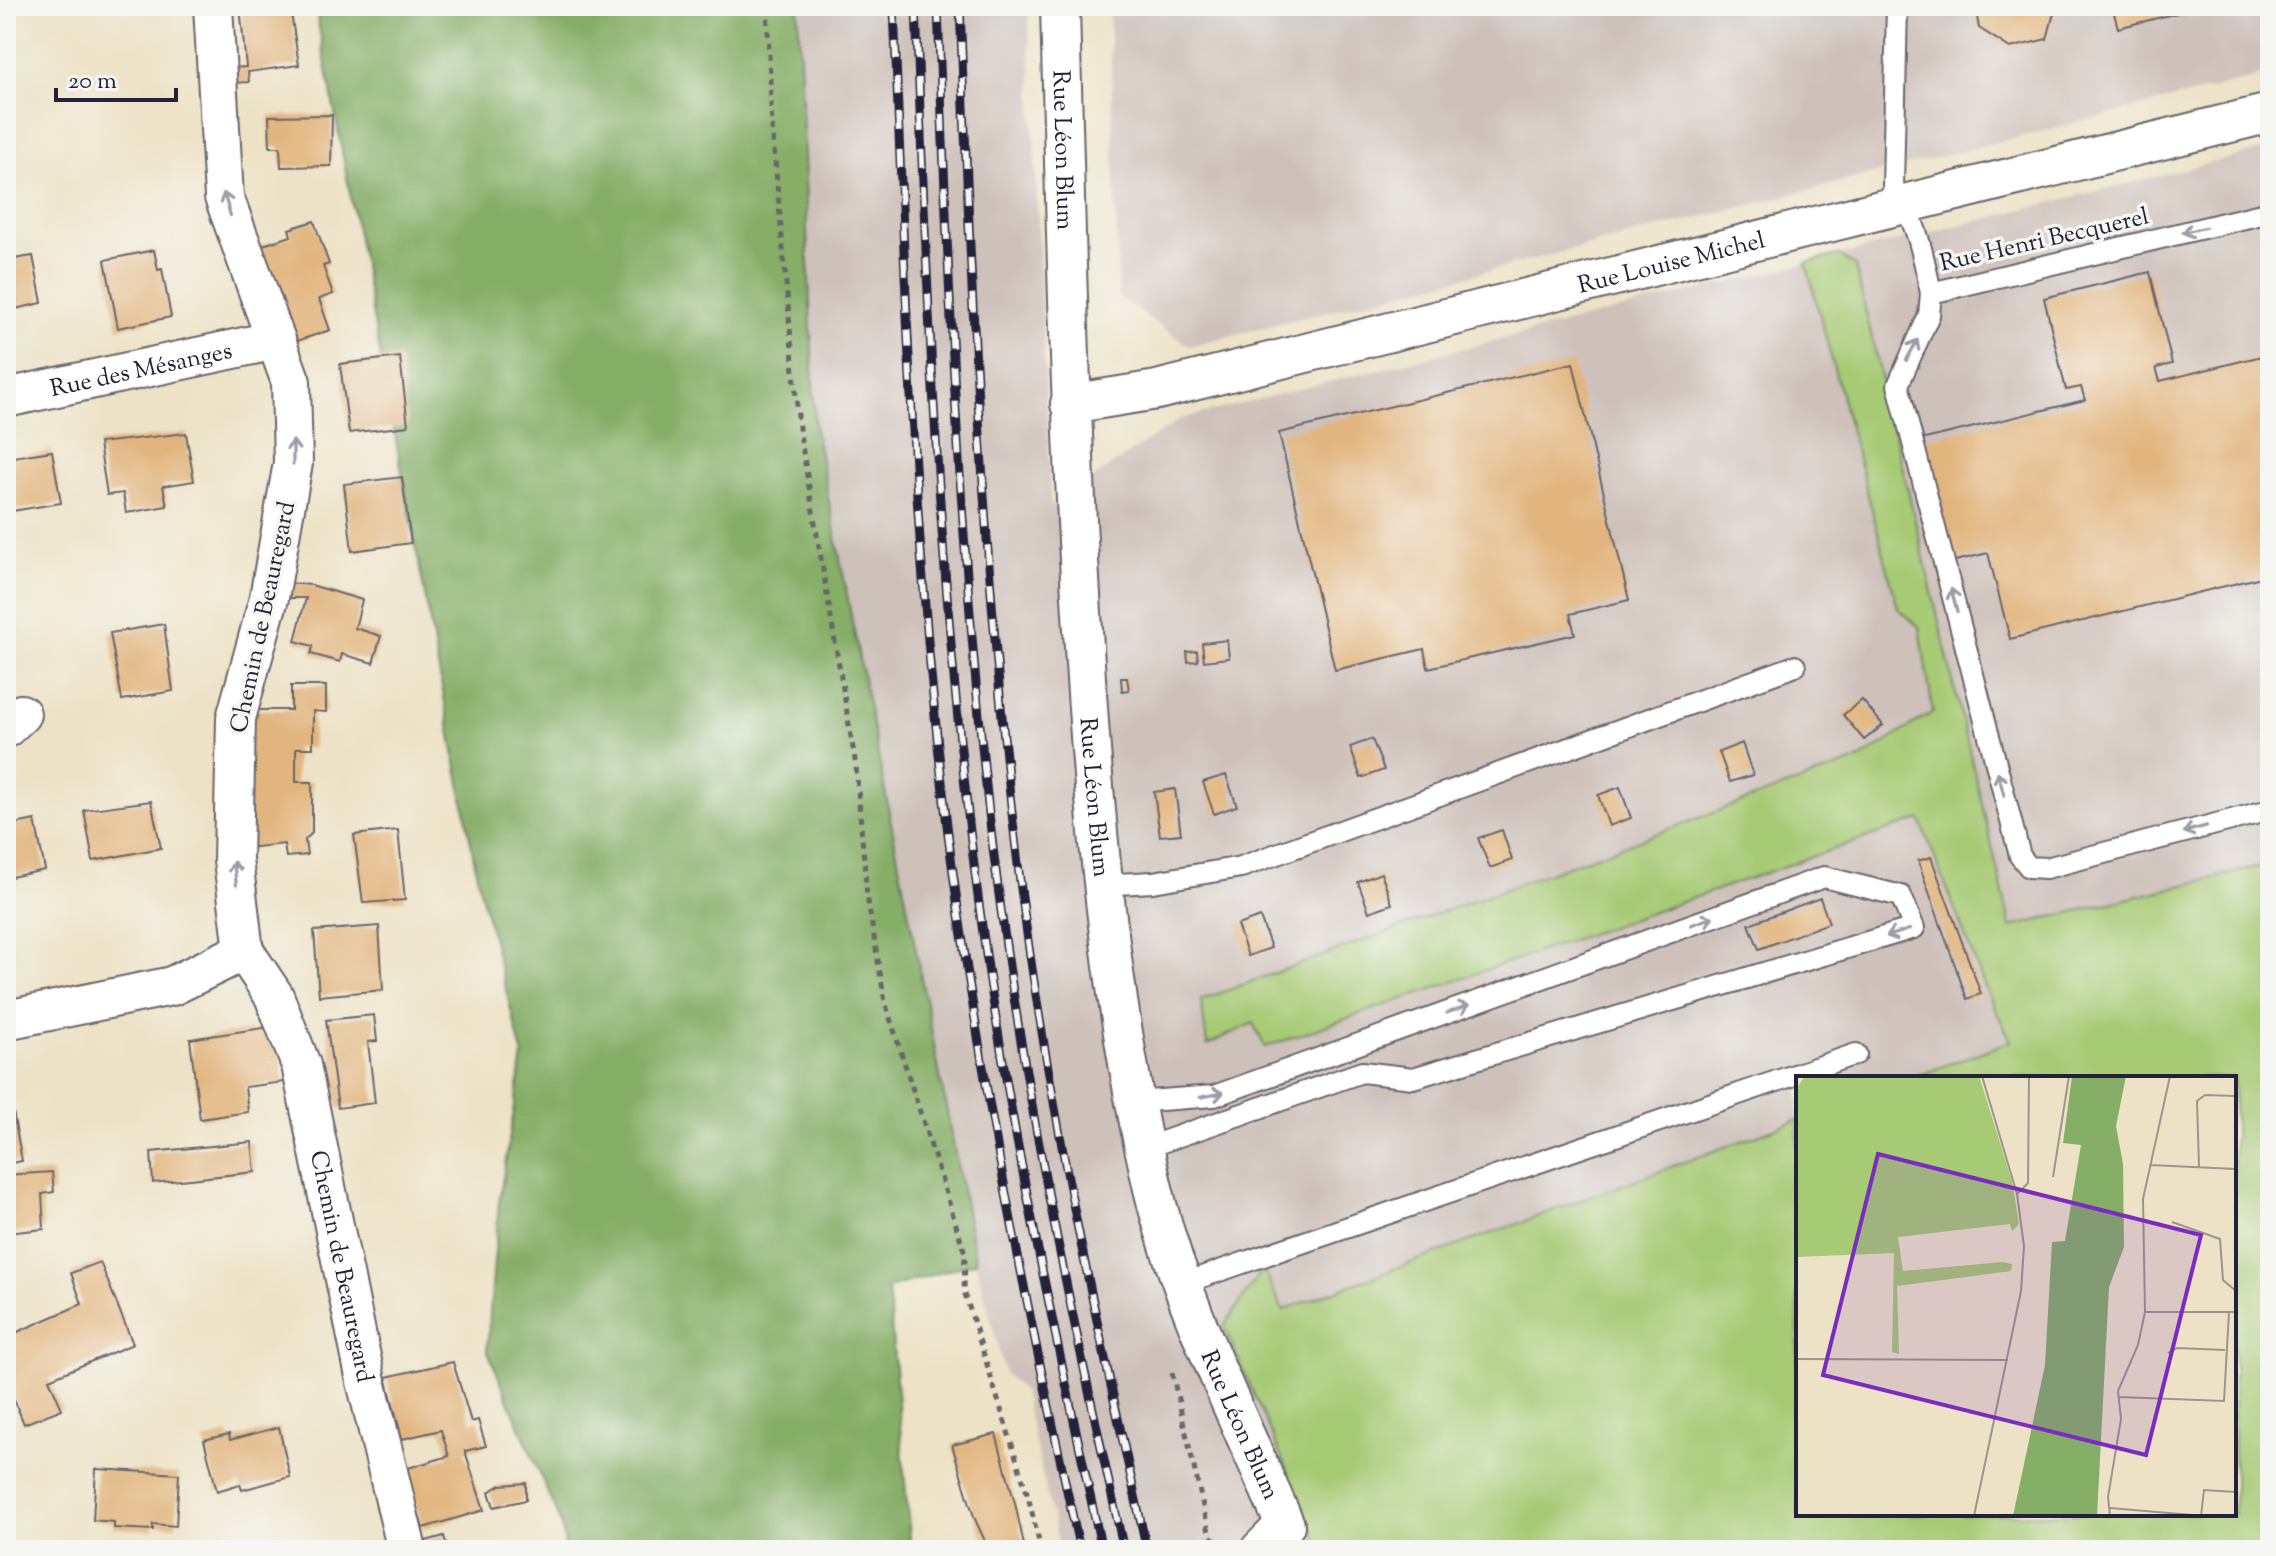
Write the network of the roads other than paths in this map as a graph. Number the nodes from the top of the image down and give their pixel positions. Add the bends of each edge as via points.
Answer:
1 (213, 6) edge
2 (1060, 6) edge
3 (1897, 6) edge
4 (2270, 113) edge
5 (1907, 205) junction
6 (2270, 212) edge
7 (1931, 293) junction
8 (276, 340) junction
9 (6, 398) edge
10 (1070, 404) junction
11 (1795, 666) dead end
12 (2270, 810) edge
13 (1100, 885) junction
14 (244, 951) junction
15 (6, 1020) edge
16 (1856, 1054) dead end
17 (1135, 1102) junction
18 (1145, 1148) junction
19 (1184, 1283) junction
20 (1281, 1542) edge
21 (407, 1550) edge

8 -> 1 street, Chemin de Beauregard via 224,197
2 - 10 street, Rue Léon Blum
3 - 5 lane, Rue Henri Becquerel via 1893,187
4 - 5 street, Rue Louise Michel
5 - 7 lane, Rue Henri Becquerel
5 - 10 street, Rue Louise Michel via 1157,390
6 -> 7 lane, Rue Henri Becquerel
12 -> 7 lane via 2046,868 2029,867 2020,856 1898,385 1929,315
8 - 9 street, Rue des Mésanges
14 -> 8 street, Chemin de Beauregard via 233,860 236,718 269,598 293,463 291,382
10 - 13 street, Rue Léon Blum
11 - 13 lane via 1241,867
13 - 17 street, Rue Léon Blum
14 - 15 street via 172,986
14 - 21 street, Chemin de Beauregard via 274,996 301,1065
16 - 19 lane
17 - 18 street, Rue Léon Blum
17 -> 18 lane via 1214,1096 1824,877 1901,896 1914,928 1413,1078 1362,1072
18 - 19 street, Rue Léon Blum via 1152,1187
19 - 20 street, Rue Léon Blum

